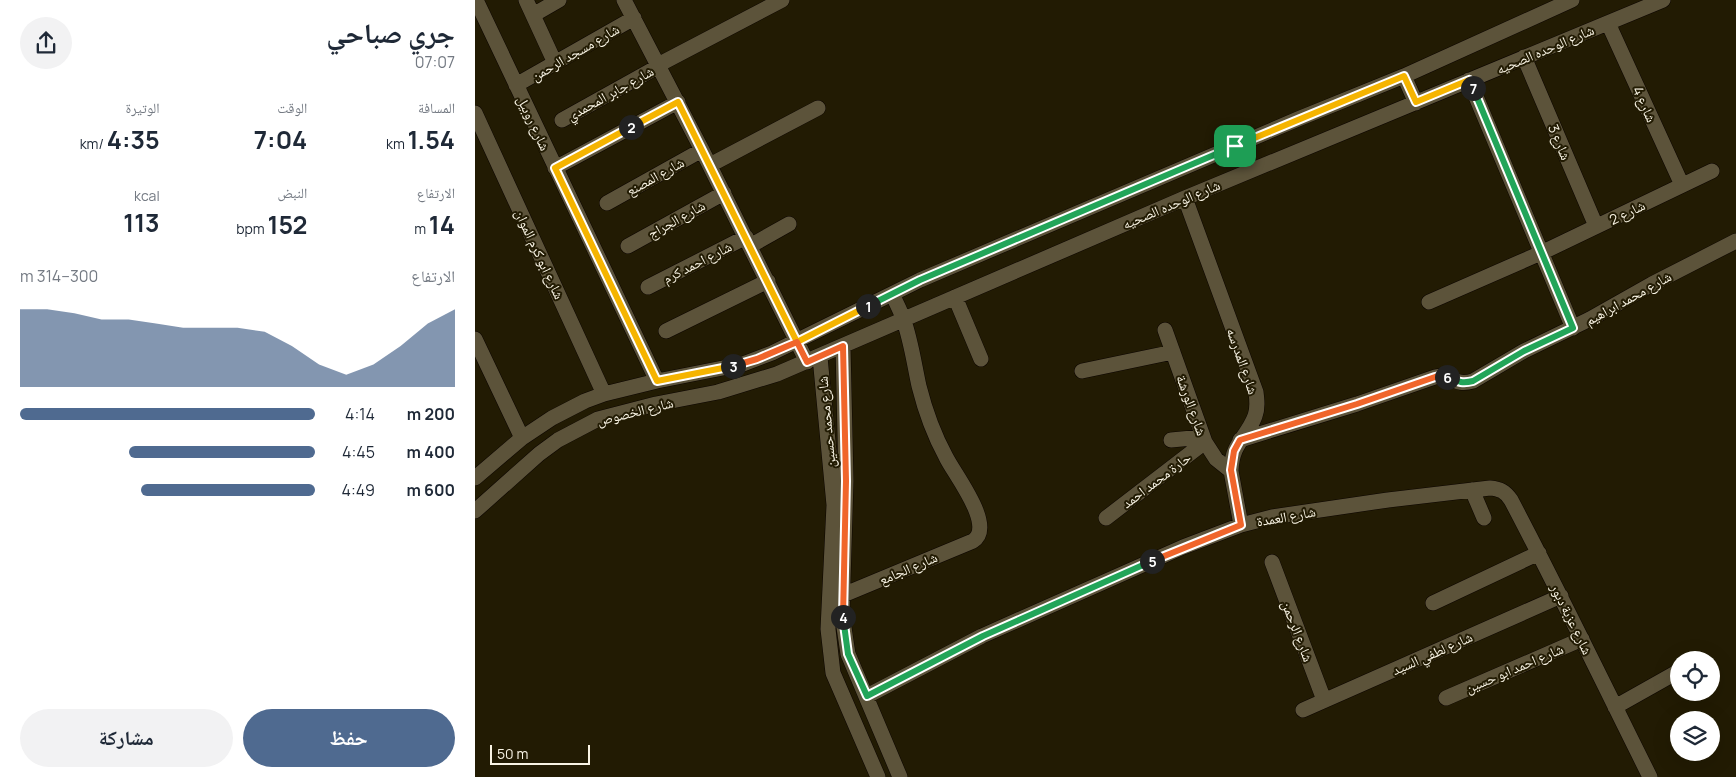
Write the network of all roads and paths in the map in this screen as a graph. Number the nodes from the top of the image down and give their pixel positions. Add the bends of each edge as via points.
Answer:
1 (476, 0) edge
2 (526, 0) edge
3 (559, 0) edge
4 (624, 0) edge
5 (782, 0) edge
6 (1572, 0) edge
7 (1663, 0) edge
8 (533, 15) junction
9 (634, 18) junction
10 (1608, 23) junction
11 (1524, 58) junction
12 (555, 63) junction
13 (659, 65) junction
14 (1404, 76) junction
15 (1469, 80) junction
16 (516, 85) junction
17 (678, 102) junction
18 (1416, 102) junction
19 (818, 108) dead end
20 (475, 113) edge
21 (562, 120) dead end
22 (702, 150) junction
23 (710, 165) junction
24 (555, 168) junction
25 (1712, 170) dead end
26 (1682, 185) junction
27 (723, 193) junction
28 (1185, 198) junction
29 (607, 203) dead end
30 (789, 224) dead end
31 (1596, 226) junction
32 (748, 242) junction
33 (1736, 242) edge
34 (628, 246) dead end
35 (1541, 253) junction
36 (768, 281) junction
37 (648, 287) dead end
38 (892, 294) junction
39 (955, 297) junction
40 (1429, 302) dead end
41 (903, 319) junction
42 (1573, 328) junction
43 (1165, 330) dead end
44 (666, 331) dead end
45 (475, 339) edge
46 (797, 342) junction
47 (843, 346) junction
48 (1173, 352) junction
49 (981, 359) dead end
50 (813, 360) junction
51 (1081, 371) dead end
52 (657, 381) junction
53 (605, 394) junction
54 (522, 438) junction
55 (1171, 440) dead end
56 (1204, 440) junction
57 (1240, 440) junction
58 (1231, 470) junction
59 (475, 478) edge
60 (1472, 490) junction
61 (475, 511) edge
62 (1106, 518) dead end
63 (1484, 518) dead end
64 (1241, 525) junction
65 (1539, 553) junction
66 (1272, 562) dead end
67 (843, 596) junction
68 (1561, 596) junction
69 (1433, 603) dead end
70 (1582, 639) junction
71 (1670, 676) edge
72 (867, 696) junction
73 (1446, 698) dead end
74 (1325, 700) junction
75 (1615, 707) junction
76 (1303, 710) dead end
77 (880, 726) junction
78 (860, 735) junction
79 (878, 777) edge
80 (900, 777) edge
81 (1650, 777) edge

1 - 16 street, شارع روبيل
2 - 8 street
3 - 8 street
4 - 9 street
5 - 13 street, شارع جابر المحمدي
6 - 14 street, شارع الوحده الصحيه
7 - 10 street, شارع الوحده الصحيه
8 - 12 street
9 - 12 street, شارع مسجد الرحمن
9 - 13 street
10 - 11 street, شارع الوحده الصحيه
10 - 26 street, شارع 4
11 - 15 street, شارع الوحده الصحيه
11 - 31 street, شارع 3
12 - 16 street, شارع مسجد الرحمن
13 - 17 street
13 - 21 street, شارع جابر المحمدي
14 - 18 street
14 - 38 street, شارع الوحده الصحيه
15 - 18 street, شارع الوحده الصحيه
15 - 35 street
16 - 24 street, شارع روبيل
17 - 22 street
17 - 24 street
18 - 28 street, شارع الوحده الصحيه
19 - 23 street
20 - 53 street, شارع ابو كرم الموان
22 - 23 street
22 - 29 street, شارع المصنع
23 - 27 street
24 - 52 street, شارع روبيل
25 - 26 street, شارع 2
26 - 31 street, شارع 2
27 - 32 street
27 - 34 street, شارع الجراج
28 - 39 street, شارع الوحده الصحيه
28 - 57 street, شارع المدرسه via 1255,392 1255,417
30 - 32 street, شارع احمد كرم
31 - 35 street, شارع 2
32 - 36 street
32 - 37 street, شارع احمد كرم
33 - 42 street, شارع محمد ابراهيم
35 - 40 street, شارع 2
35 - 42 street
36 - 44 street
36 - 46 street
38 - 41 street
38 - 46 street, شارع الوحده الصحيه
39 - 41 street, شارع الوحده الصحيه
39 - 49 street
41 - 47 street, شارع الوحده الصحيه
41 - 67 street, شارع الجامع via 931,424 946,459 966,487 981,532 973,541
42 - 57 street, شارع محمد ابراهيم via 1524,351 1473,381 1464,384 1443,375 1435,377
43 - 48 street, شارع الورشة
45 - 54 street
46 - 50 street
46 - 52 street, شارع الخصوص via 743,364
47 - 50 street, شارع الوحده الصحيه
47 - 67 street, شارع محمد حسين via 846,481
48 - 51 street
48 - 56 street, شارع الورشة
50 - 61 street, شارع الخصوص via 748,384 598,419 557,440
50 - 78 street, شارع محمد حسين via 834,506 828,629 831,658 833,673
52 - 53 street, شارع الخصوص
53 - 54 street, شارع الخصوص via 552,418
54 - 59 street, شارع الخصوص
55 - 56 street
56 - 58 street, شارع الورشة via 1216,459
56 - 62 street, حارة محمد احمد
57 - 58 street, شارع المدرسه via 1234,451
58 - 64 street, شارع المدرسه
60 - 63 street
60 - 64 street, شارع العمدة via 1272,517
60 - 65 street, شارع عزبة دبور via 1498,488 1506,493
64 - 72 street, شارع العمدة via 1183,547 983,636
65 - 68 street, شارع عزبة دبور
65 - 69 street
66 - 74 street, شارع الرحمن
67 - 72 street, شارع محمد حسين via 842,614 848,654
68 - 70 street, شارع عزبة دبور
68 - 74 street, شارع لطفي السيد
70 - 73 street, شارع احمد ابو حسين
70 - 75 street, شارع عزبة دبور
71 - 75 street
72 - 77 street, شارع محمد حسين
74 - 76 street, شارع لطفي السيد
75 - 81 street, شارع عزبة دبور
77 - 78 street
77 - 80 street, شارع محمد حسين
78 - 79 street, شارع محمد حسين

